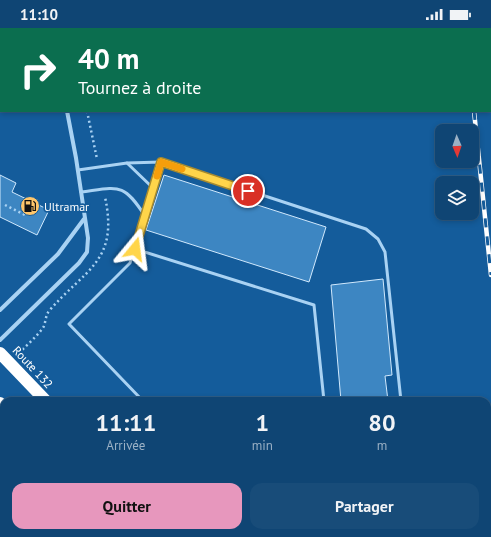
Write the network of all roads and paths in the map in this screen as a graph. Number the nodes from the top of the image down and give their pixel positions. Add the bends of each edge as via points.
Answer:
1 (67, 112) edge
2 (86, 112) edge
3 (96, 154) dead end
4 (161, 162) junction
5 (127, 163) junction
6 (78, 170) junction
7 (153, 188) junction
8 (81, 192) junction
9 (5, 204) dead end
10 (25, 215) dead end
11 (145, 216) junction
12 (84, 219) junction
13 (135, 249) junction
14 (0, 310) edge
15 (42, 329) dead end
16 (0, 340) edge
17 (27, 345) dead end
18 (0, 352) edge
19 (42, 397) edge
20 (139, 397) edge
21 (324, 397) edge
22 (401, 397) edge

1 - 6 street
2 - 3 path
4 - 5 lane
4 - 7 lane
4 - 22 lane via 366,230 378,239 385,252
5 - 6 lane
5 - 7 lane
6 - 8 street
7 - 11 lane
8 - 11 lane via 122,189 134,199
8 - 12 street
9 - 10 path
11 - 13 lane
12 - 14 street via 58,254
12 - 16 street via 88,238 84,256
13 - 20 lane via 130,262 69,324
13 - 21 lane via 314,305
15 - 17 path
18 - 19 highway, Route 132

